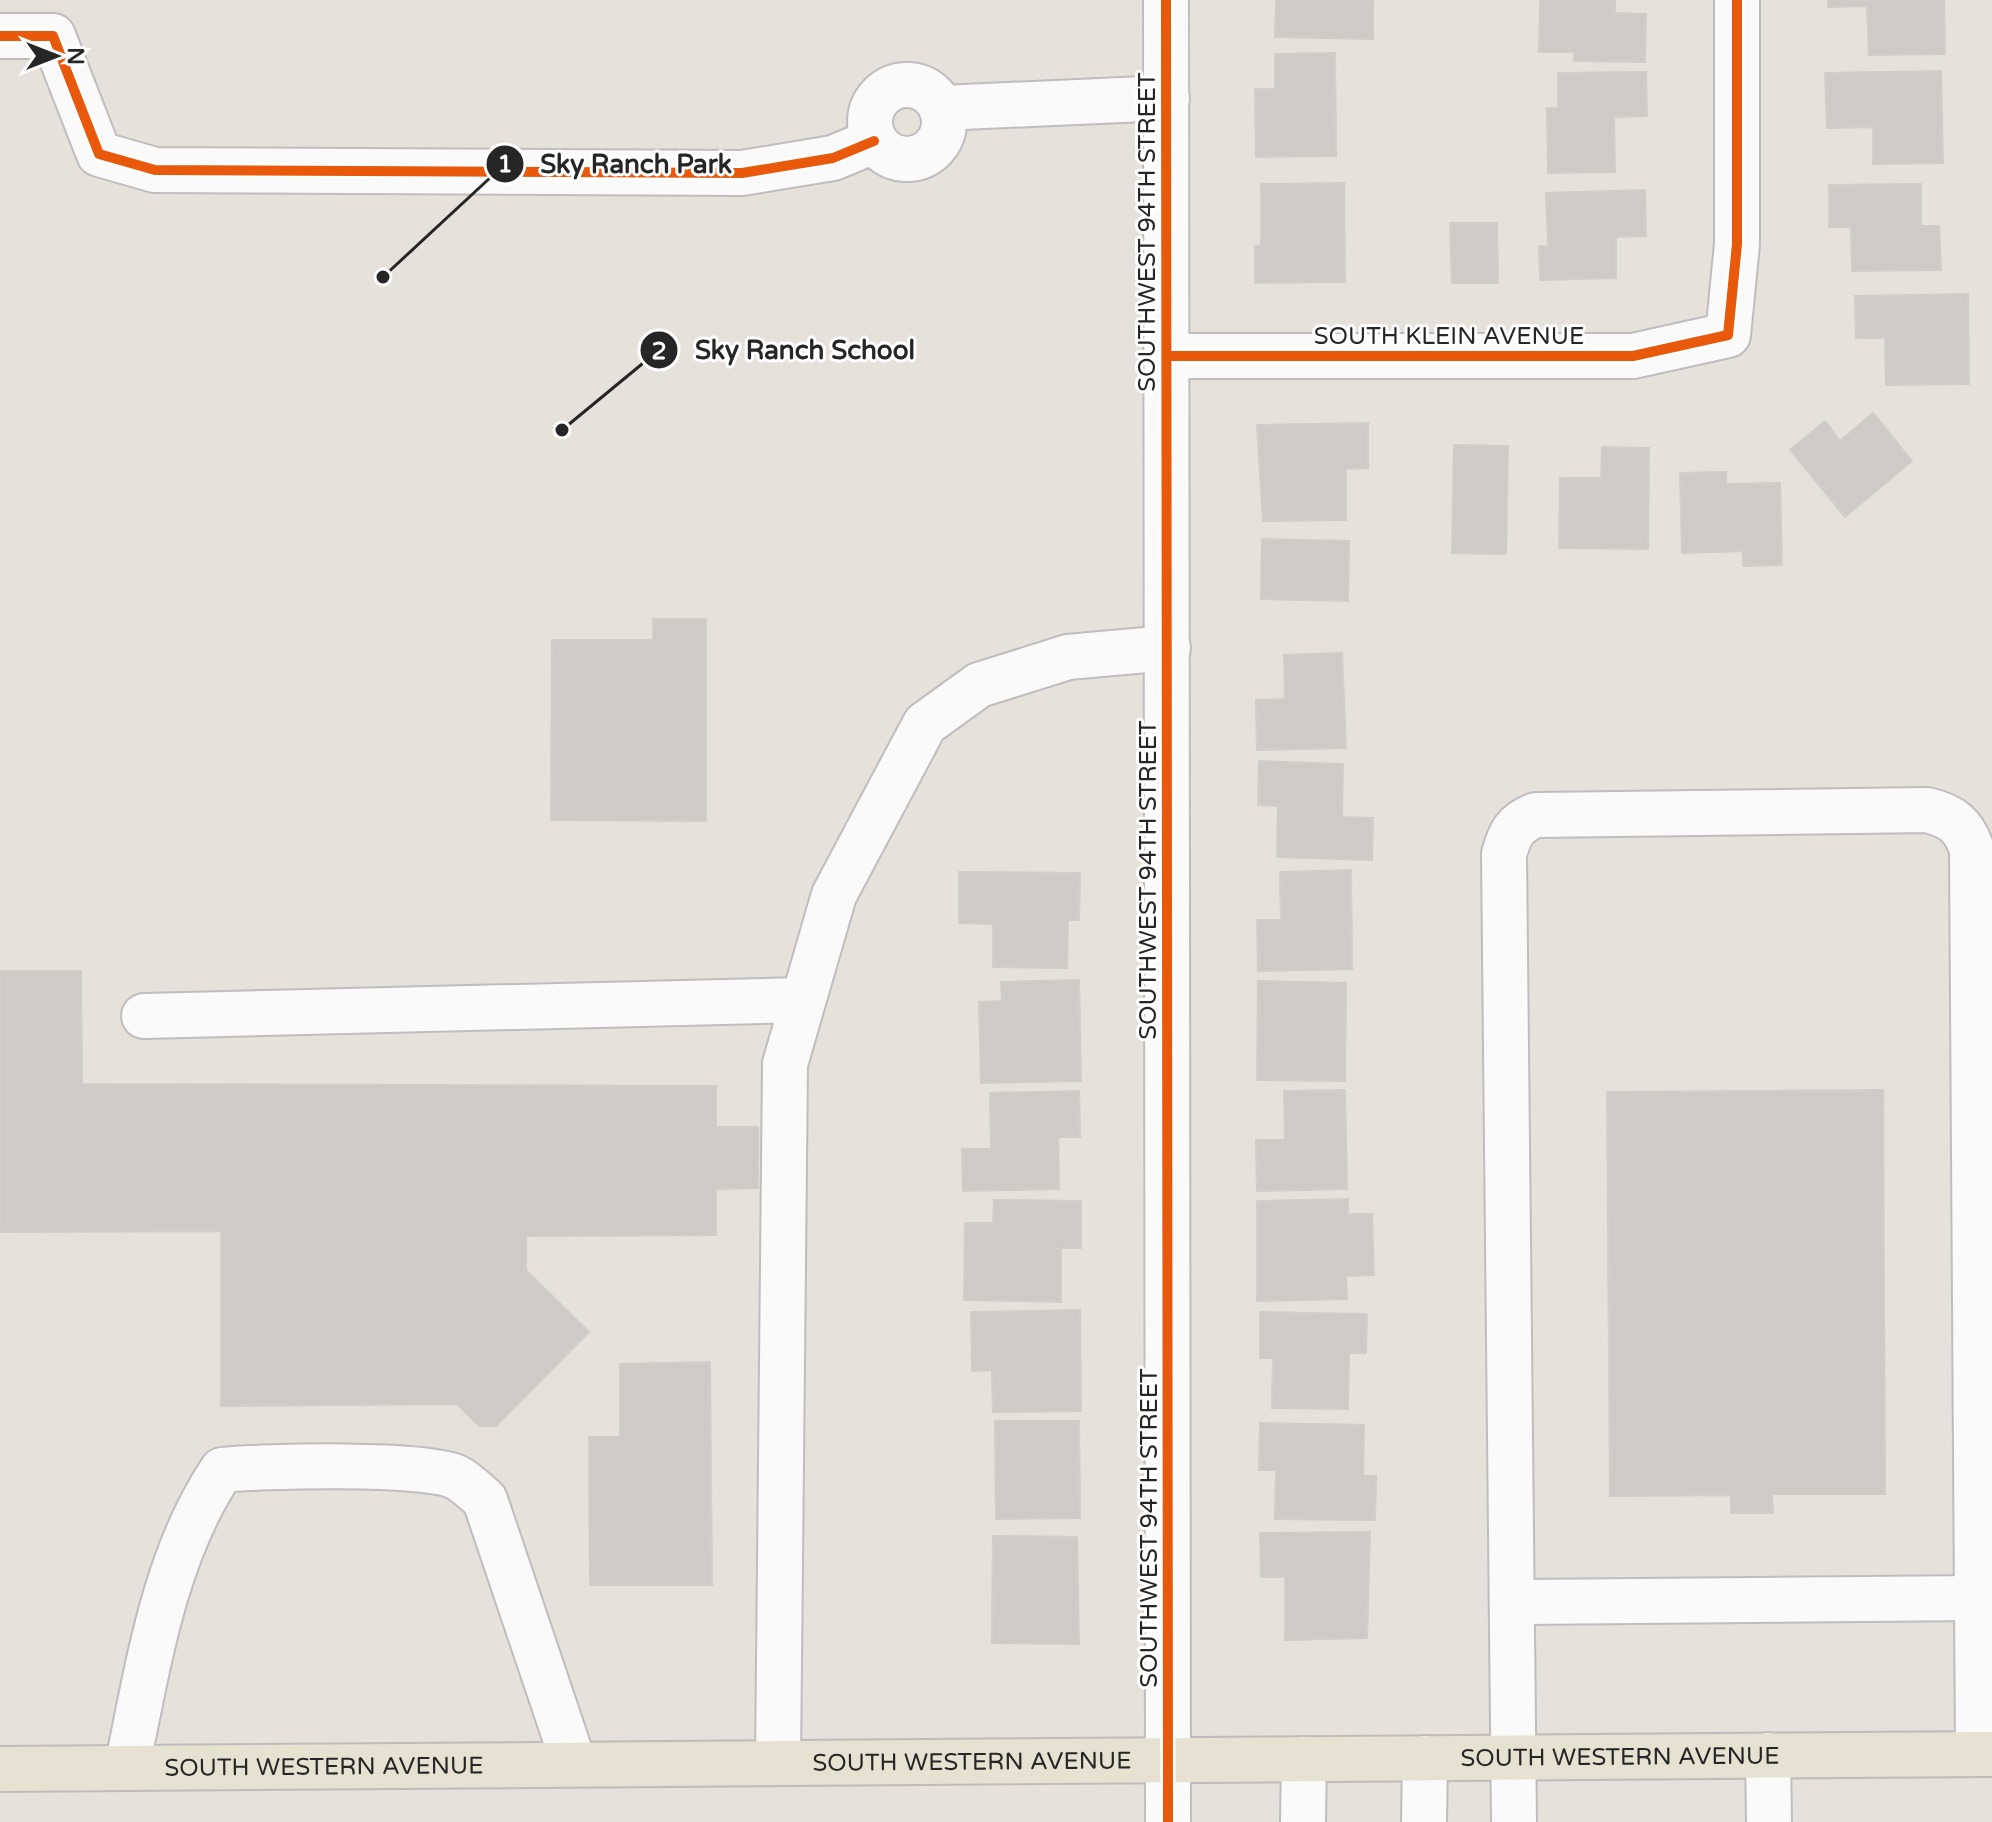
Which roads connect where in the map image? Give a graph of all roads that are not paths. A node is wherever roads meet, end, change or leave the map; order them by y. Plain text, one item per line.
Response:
1 (1166, 0) edge
2 (1737, 0) edge
3 (0, 36) edge
4 (1167, 98) junction
5 (1168, 356) junction
6 (1168, 648) junction
7 (803, 1000) junction
8 (144, 1016) dead end
9 (1977, 1598) junction
10 (1513, 1602) junction
11 (1985, 1754) edge
12 (1768, 1755) junction
13 (1515, 1757) junction
14 (1425, 1758) junction
15 (1304, 1759) junction
16 (1168, 1760) junction
17 (778, 1762) junction
18 (574, 1764) junction
19 (127, 1767) junction
20 (0, 1769) edge
21 (1168, 1822) edge
22 (1303, 1822) edge
23 (1424, 1822) edge
24 (1514, 1822) edge
25 (1769, 1822) edge

1 - 4 street, SOUTHWEST 94TH STREET
2 - 5 street, SOUTH KLEIN AVENUE
3 - 4 street
4 - 5 street, SOUTHWEST 94TH STREET
5 - 6 street, SOUTHWEST 94TH STREET
6 - 7 street
6 - 16 street, SOUTHWEST 94TH STREET
7 - 8 street
7 - 17 street
9 - 10 street
9 - 10 street
9 - 11 street
10 - 13 street
11 - 12 main road, SOUTH WESTERN AVENUE
12 - 13 main road, SOUTH WESTERN AVENUE
12 - 25 street
13 - 14 main road, SOUTH WESTERN AVENUE
13 - 24 street
14 - 15 main road, SOUTH WESTERN AVENUE
14 - 23 street
15 - 16 main road, SOUTH WESTERN AVENUE
15 - 22 street
16 - 17 main road, SOUTH WESTERN AVENUE
16 - 21 street, SOUTHWEST 94TH STREET
17 - 18 main road, SOUTH WESTERN AVENUE
18 - 19 main road, SOUTH WESTERN AVENUE
18 - 19 street
19 - 20 main road, SOUTH WESTERN AVENUE

